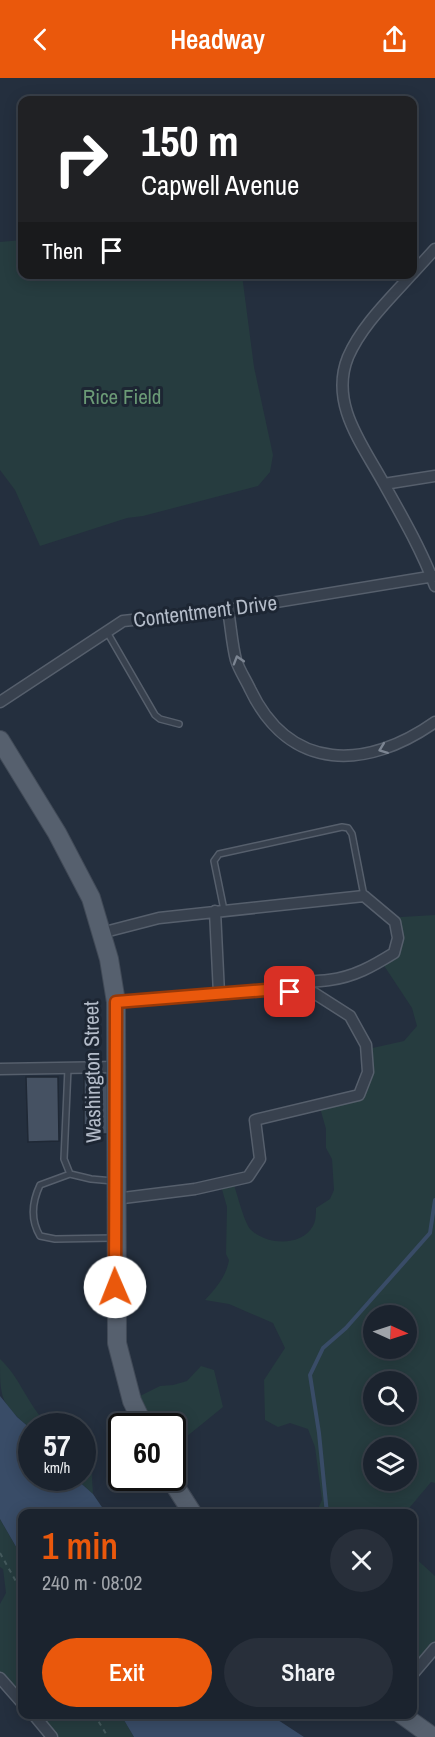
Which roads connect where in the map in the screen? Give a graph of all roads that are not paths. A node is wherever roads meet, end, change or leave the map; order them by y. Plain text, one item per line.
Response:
1 (435, 249) edge
2 (417, 269) edge
3 (407, 279) edge
4 (435, 476) edge
5 (384, 484) junction
6 (434, 580) edge
7 (228, 610) junction
8 (107, 632) junction
9 (0, 702) edge
10 (435, 722) edge
11 (179, 724) dead end
12 (0, 740) edge
13 (364, 896) junction
14 (219, 910) junction
15 (101, 933) junction
16 (266, 990) junction
17 (219, 994) junction
18 (116, 1002) junction
19 (116, 1067) junction
20 (0, 1068) edge
21 (68, 1068) junction
22 (70, 1174) junction
23 (116, 1181) junction
24 (116, 1199) junction
25 (115, 1238) junction
26 (138, 1413) edge
27 (178, 1491) edge
28 (190, 1509) edge
29 (435, 1648) edge
30 (417, 1670) edge
31 (0, 1678) edge
32 (18, 1698) edge
33 (37, 1719) edge
34 (406, 1719) edge
35 (424, 1735) edge
36 (52, 1737) edge

1 - 2 street
3 - 5 street
4 - 5 street
5 - 6 street
6 - 7 street, Contentment Drive
7 - 8 street, Contentment Drive
10 -> 7 street
8 - 9 street, Contentment Drive
8 - 11 lane
12 - 15 main road, Washington Street
13 - 14 street
13 - 14 lane
13 - 16 street
14 - 15 street
14 - 17 street
15 - 18 main road, Washington Street
16 - 17 street
16 - 24 street
17 - 18 street
18 - 19 main road, Washington Street
19 - 21 street
19 - 23 main road, Washington Street
20 - 21 street
21 - 22 lane
22 - 23 lane
22 - 25 lane
23 - 24 main road, Washington Street
24 - 25 main road, Washington Street
25 - 26 main road, Washington Street
27 - 28 main road
29 - 30 street
31 - 32 street
33 - 36 street
34 - 35 main road

